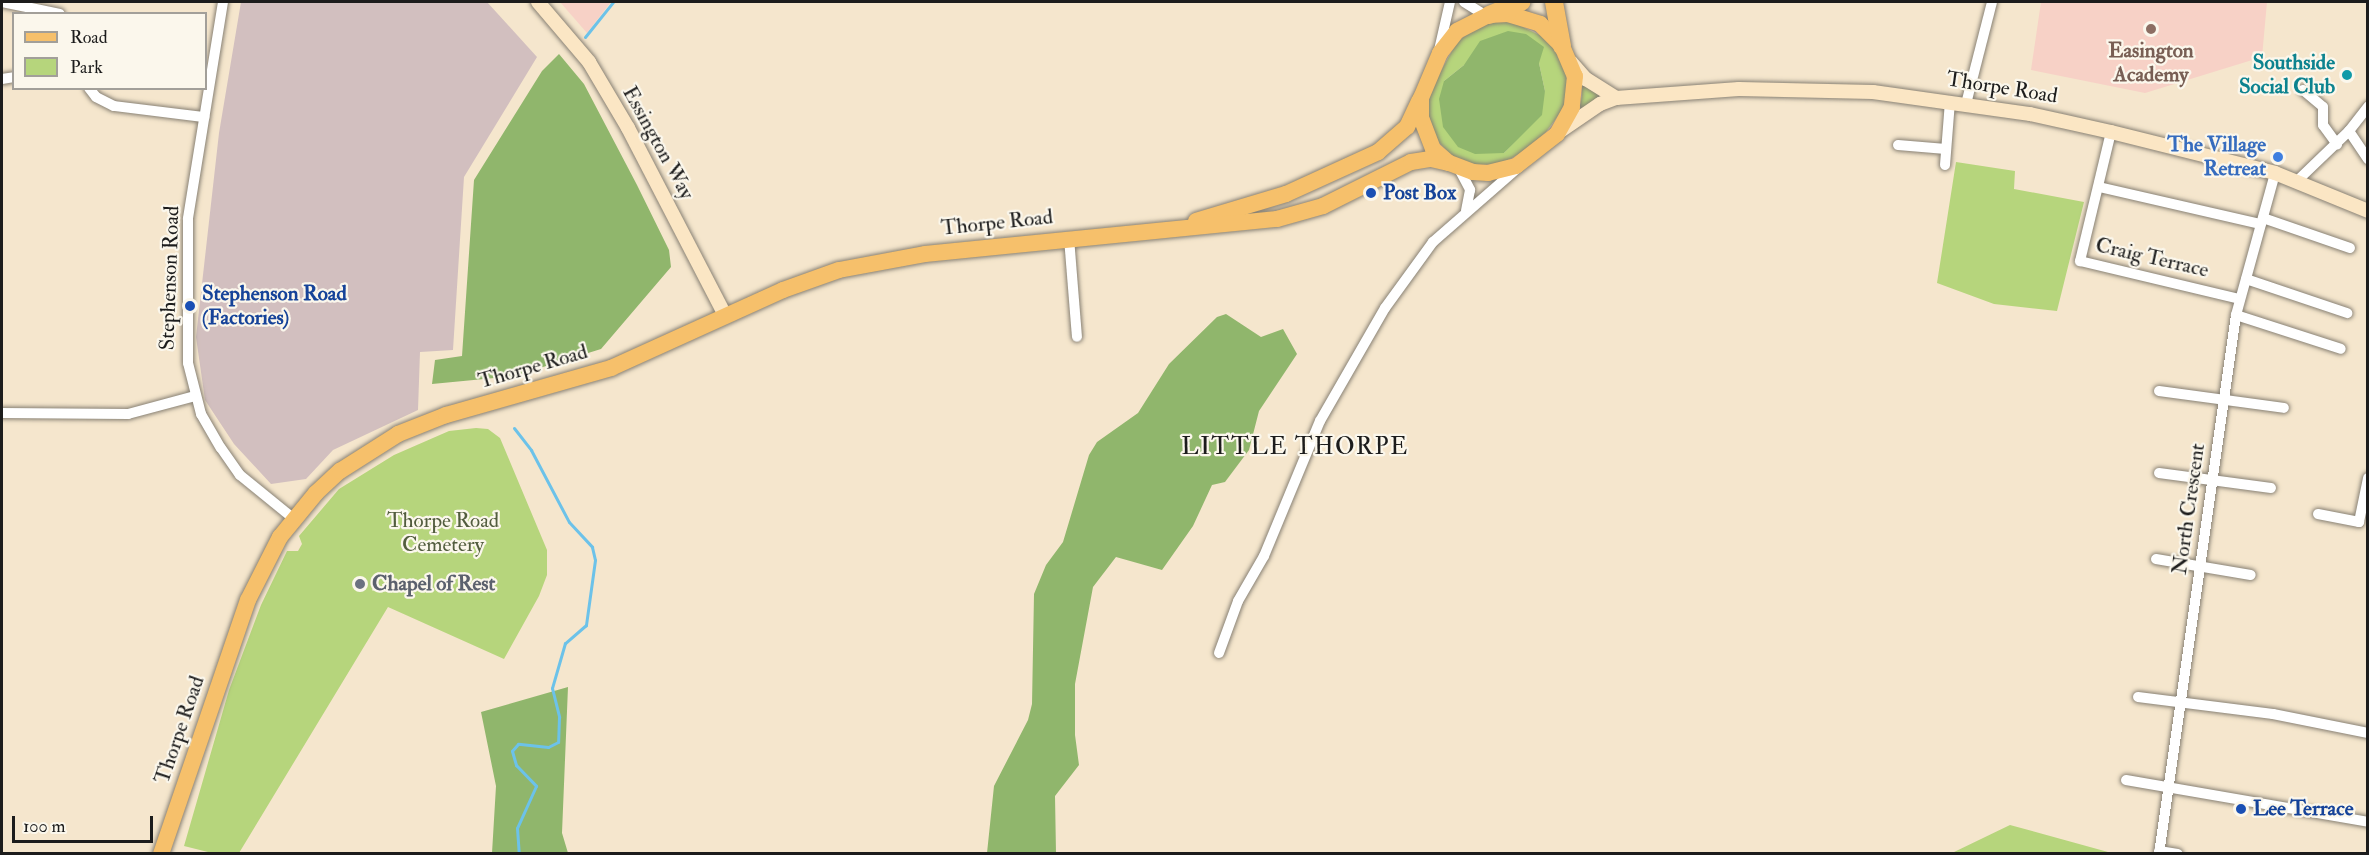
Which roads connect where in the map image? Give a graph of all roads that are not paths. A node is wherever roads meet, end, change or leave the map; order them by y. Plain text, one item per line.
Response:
1 (2, 2) edge
2 (223, 2) edge
3 (538, 2) edge
4 (1450, 2) edge
5 (1464, 2) edge
6 (1521, 2) edge
7 (1554, 2) edge
8 (1992, 2) edge
9 (50, 12) edge
10 (1487, 15) junction
11 (1562, 46) junction
12 (1437, 60) junction
13 (1571, 62) junction
14 (92, 90) edge
15 (2303, 90) dead end
16 (1421, 98) junction
17 (1616, 98) junction
18 (1950, 102) junction
19 (1966, 104) junction
20 (2367, 107) edge
21 (204, 117) junction
22 (2349, 131) junction
23 (2111, 132) junction
24 (1557, 134) junction
25 (2337, 144) junction
26 (1898, 145) dead end
27 (1946, 149) junction
28 (1527, 158) junction
29 (2367, 159) edge
30 (1454, 165) junction
31 (1945, 165) dead end
32 (2275, 173) junction
33 (2297, 181) junction
34 (2098, 187) junction
35 (1466, 211) junction
36 (2367, 211) edge
37 (2262, 221) junction
38 (1158, 231) junction
39 (1069, 238) junction
40 (2350, 248) dead end
41 (2246, 279) junction
42 (2240, 299) junction
43 (2347, 313) dead end
44 (725, 315) junction
45 (2236, 315) junction
46 (1077, 337) dead end
47 (2341, 349) dead end
48 (2159, 391) dead end
49 (195, 396) junction
50 (2224, 399) junction
51 (2284, 408) dead end
52 (2, 413) edge
53 (2159, 473) dead end
54 (2367, 478) edge
55 (2212, 481) junction
56 (2271, 488) dead end
57 (2318, 514) dead end
58 (293, 518) junction
59 (2363, 523) edge
60 (2156, 559) dead end
61 (2201, 565) junction
62 (2251, 575) dead end
63 (1220, 653) dead end
64 (2138, 697) dead end
65 (2183, 700) junction
66 (2367, 733) edge
67 (2126, 780) dead end
68 (2172, 786) junction
69 (2367, 822) edge
70 (2159, 852) edge
71 (161, 854) edge
72 (2178, 854) edge

1 - 9 street
2 - 21 street, Stephenson Road
3 - 44 main road, Essington Way
4 - 12 street
5 - 10 street
6 - 10 highway
7 - 11 highway
8 - 19 street
10 - 11 main road
10 - 12 main road
11 - 13 main road
12 - 16 main road
13 - 17 main road
13 - 24 main road
14 - 21 street
15 - 25 street
16 - 30 main road
16 - 38 main road, Thorpe Road
17 - 18 main road, Thorpe Road
17 - 24 main road, Thorpe Road
18 - 19 main road, Thorpe Road
18 - 27 street
19 - 23 main road, Thorpe Road
20 - 22 street
21 - 49 street, Stephenson Road
22 - 25 street
22 - 29 street
23 - 32 main road, Thorpe Road
23 - 34 street, Craig Terrace
24 - 28 main road
25 - 33 street
26 - 27 street
27 - 31 street
28 - 30 main road
28 - 35 street
30 - 35 street
30 - 38 main road, Thorpe Road
32 - 33 main road, Thorpe Road
32 - 37 street, North Crescent
33 - 36 main road, Thorpe Road
34 - 37 street
34 - 42 street, Craig Terrace
35 - 63 street
37 - 40 street
37 - 41 street, North Crescent
38 - 39 main road, Thorpe Road
39 - 44 main road, Thorpe Road
39 - 46 street
41 - 42 street, North Crescent
41 - 43 street
42 - 45 street, North Crescent
44 - 58 main road, Thorpe Road
45 - 47 street
45 - 50 street, North Crescent
48 - 50 street
49 - 52 street
49 - 58 street, Stephenson Road
50 - 51 street
50 - 55 street, North Crescent
53 - 55 street
54 - 59 street
55 - 56 street
55 - 61 street, North Crescent
57 - 59 street
58 - 71 main road, Thorpe Road
60 - 61 street
61 - 62 street
61 - 65 street, North Crescent
64 - 65 street
65 - 66 street
65 - 68 street, North Crescent
67 - 68 street
68 - 69 street
68 - 70 street, North Crescent
70 - 72 street

